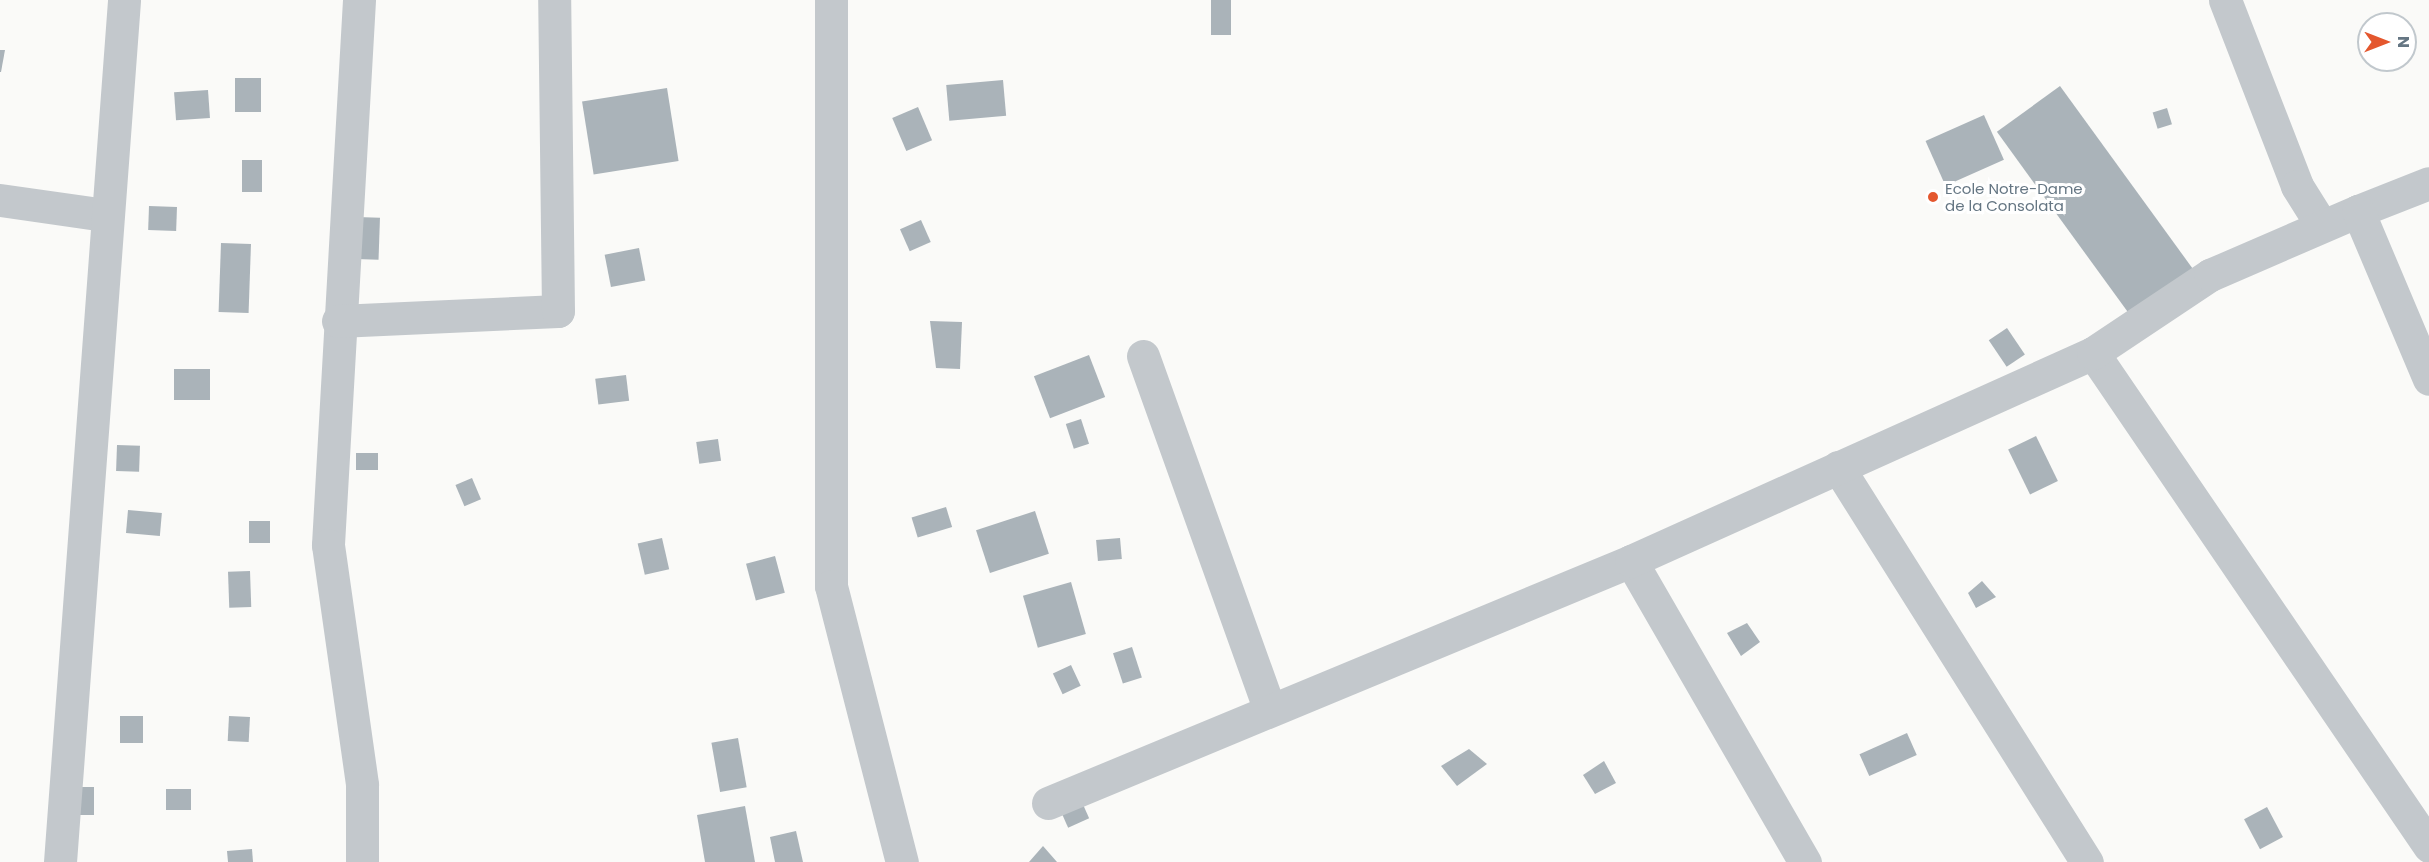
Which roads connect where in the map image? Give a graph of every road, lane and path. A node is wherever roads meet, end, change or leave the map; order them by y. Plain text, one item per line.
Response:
1 (124, 0) edge
2 (359, 0) edge
3 (554, 0) edge
4 (831, 0) edge
5 (2225, 0) edge
6 (2429, 183) edge
7 (0, 200) edge
8 (2358, 211) junction
9 (106, 215) junction
10 (2322, 226) junction
11 (338, 321) junction
12 (2093, 352) junction
13 (1143, 356) dead end
14 (2429, 379) edge
15 (1838, 467) junction
16 (1631, 561) junction
17 (1269, 707) junction
18 (1048, 803) dead end
19 (2429, 846) edge
20 (60, 862) edge
21 (362, 862) edge
22 (902, 862) edge
23 (1805, 862) edge
24 (2086, 862) edge

1 - 9 street
2 - 11 street
3 - 11 street
4 - 22 street
5 - 10 street
6 - 8 street
7 - 9 street
8 - 10 street
8 - 14 street
9 - 20 street
10 - 12 street
11 - 21 street
12 - 15 street
12 - 19 street
13 - 17 street
15 - 16 street
15 - 24 street
16 - 17 street
16 - 23 street
17 - 18 street

